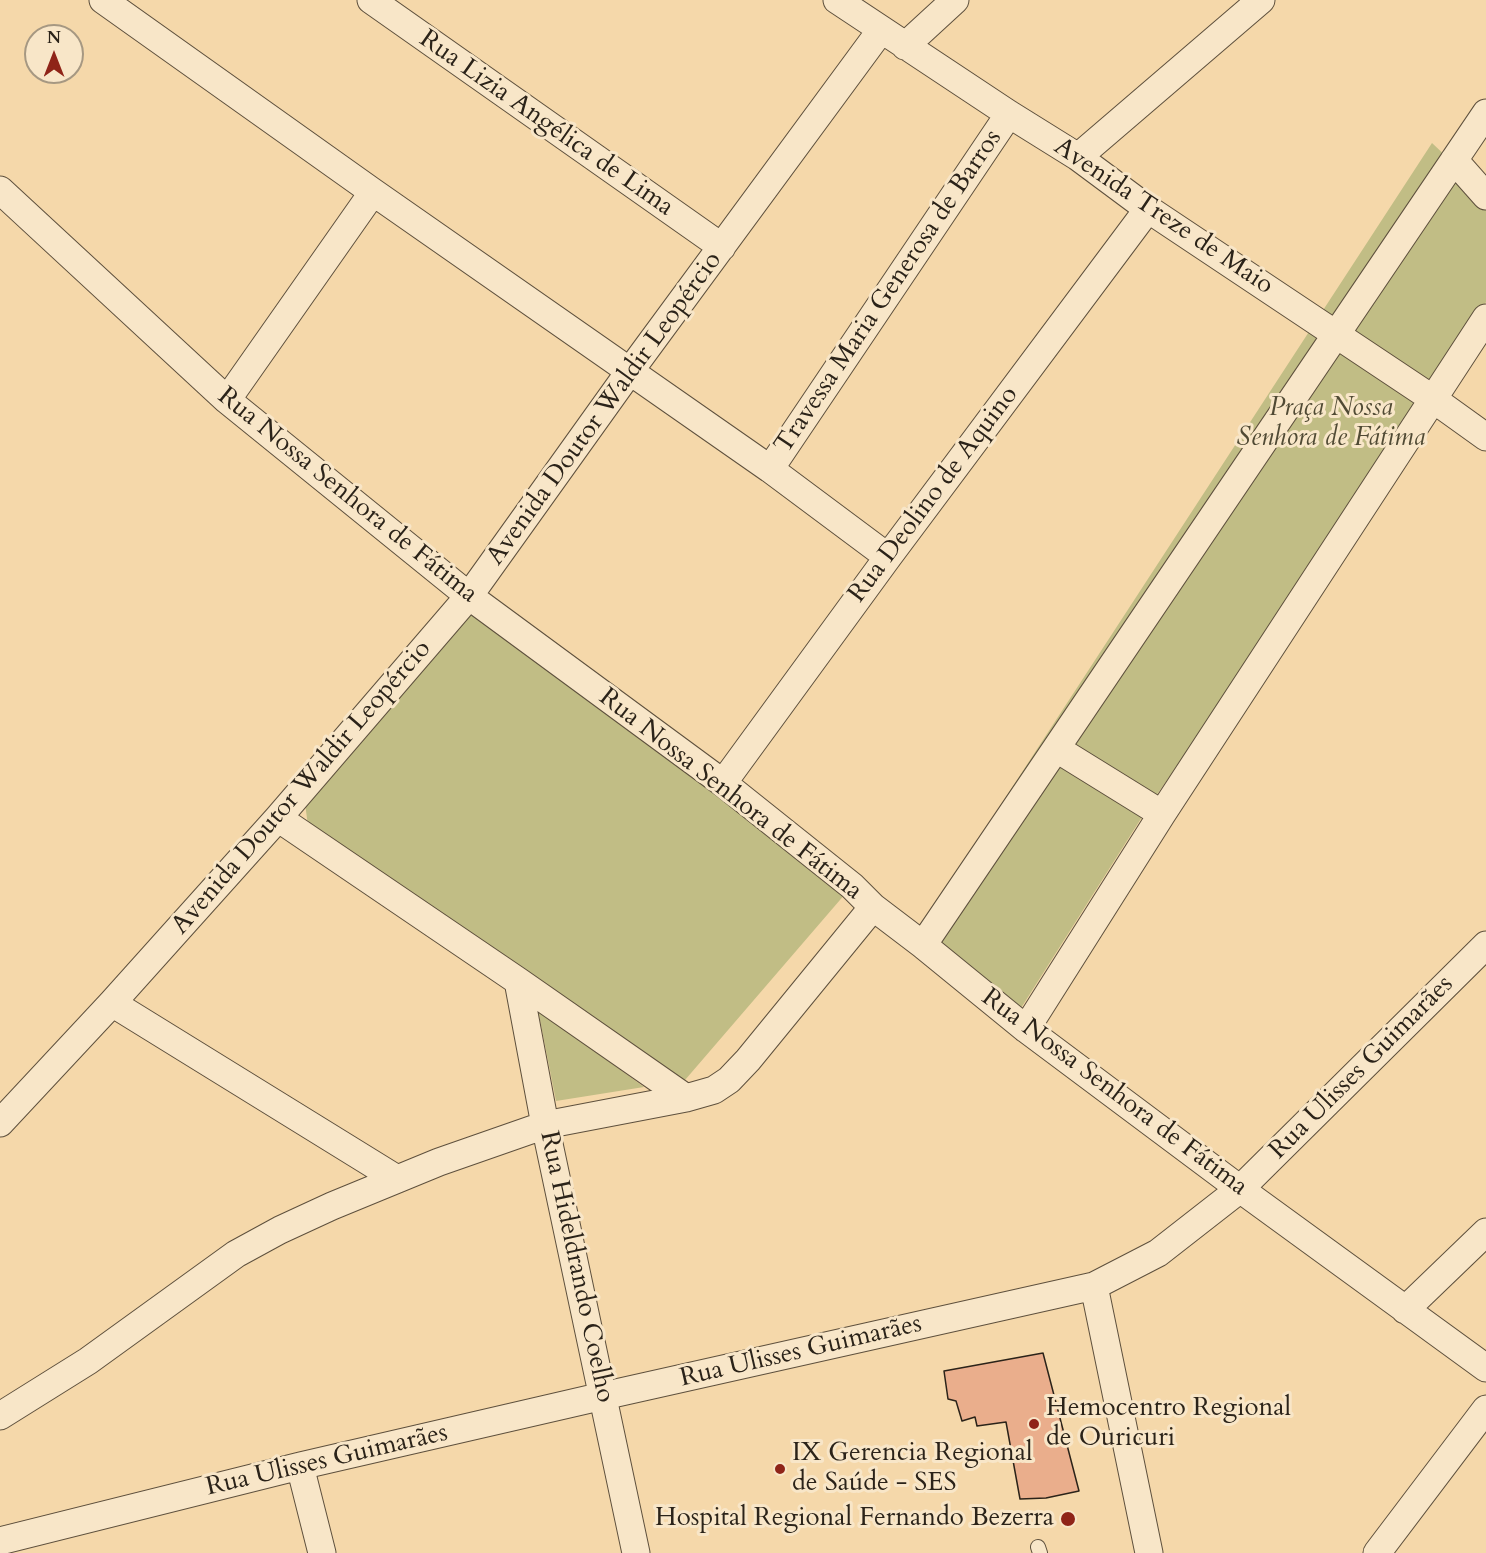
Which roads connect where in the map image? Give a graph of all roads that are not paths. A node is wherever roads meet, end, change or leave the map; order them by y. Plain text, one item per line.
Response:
1 (103, 0) edge
2 (371, 0) edge
3 (837, 0) edge
4 (955, 0) edge
5 (1261, 0) edge
6 (881, 30) junction
7 (905, 45) junction
8 (1486, 113) edge
9 (1009, 114) junction
10 (1078, 157) junction
11 (1454, 160) junction
12 (0, 190) edge
13 (373, 192) junction
14 (1486, 196) edge
15 (1148, 208) junction
16 (722, 247) junction
17 (1486, 318) edge
18 (1336, 334) junction
19 (630, 371) junction
20 (1433, 399) junction
21 (227, 400) junction
22 (1486, 438) edge
23 (770, 469) junction
24 (888, 557) junction
25 (469, 596) junction
26 (1057, 749) junction
27 (723, 783) junction
28 (1162, 814) junction
29 (278, 818) junction
30 (873, 907) junction
31 (922, 945) junction
32 (1486, 945) edge
33 (518, 981) junction
34 (112, 1003) junction
35 (1026, 1029) junction
36 (687, 1098) junction
37 (0, 1123) edge
38 (545, 1125) junction
39 (397, 1179) junction
40 (1240, 1189) junction
41 (1486, 1232) edge
42 (1094, 1287) junction
43 (1405, 1310) junction
44 (1484, 1365) edge
45 (603, 1396) junction
46 (1486, 1408) edge
47 (0, 1416) edge
48 (300, 1466) junction
49 (0, 1541) edge
50 (322, 1553) edge
51 (636, 1553) edge
52 (1149, 1553) edge
53 (1377, 1553) edge

1 - 13 street
2 - 16 street, Rua Lizia Angélica de Lima
3 - 6 street, Avenida Treze de Maio
4 - 7 street
5 - 10 street
6 - 7 street, Avenida Treze de Maio
6 - 16 street, Avenida Doutor Waldir Leopércio
7 - 9 street, Avenida Treze de Maio
8 - 11 street
9 - 10 street, Avenida Treze de Maio
9 - 23 street, Travessa Maria Generosa de Barros
10 - 15 street, Avenida Treze de Maio
11 - 14 street
11 - 18 street
12 - 21 street, Rua Nossa Senhora de Fátima
13 - 19 street
13 - 21 street
15 - 18 street, Avenida Treze de Maio
15 - 24 street, Rua Deolino de Aquino
16 - 19 street, Avenida Doutor Waldir Leopércio
17 - 20 street
18 - 20 street, Avenida Treze de Maio
18 - 26 street
19 - 23 street
19 - 25 street, Avenida Doutor Waldir Leopércio
20 - 22 street, Avenida Treze de Maio
20 - 28 street
21 - 25 street, Rua Nossa Senhora de Fátima
23 - 24 street
24 - 27 street, Rua Deolino de Aquino
25 - 27 street, Rua Nossa Senhora de Fátima
25 - 29 street, Avenida Doutor Waldir Leopércio
26 - 28 street
26 - 31 street
27 - 30 street, Rua Nossa Senhora de Fátima
28 - 35 street
29 - 33 street
29 - 34 street, Avenida Doutor Waldir Leopércio
30 - 31 street, Rua Nossa Senhora de Fátima
30 - 36 street
31 - 35 street, Rua Nossa Senhora de Fátima
32 - 40 street, Rua Ulisses Guimarães
33 - 36 street
33 - 38 street, Rua Hideldrando Coelho
34 - 37 street, Avenida Doutor Waldir Leopércio
34 - 39 street
35 - 40 street, Rua Nossa Senhora de Fátima
36 - 38 street
38 - 39 street
38 - 45 street, Rua Hideldrando Coelho
39 - 47 street
40 - 42 street, Rua Ulisses Guimarães
40 - 43 street, Rua Nossa Senhora de Fátima
41 - 43 street
42 - 45 street, Rua Ulisses Guimarães
42 - 52 street
43 - 44 street, Rua Nossa Senhora de Fátima
45 - 48 street, Rua Ulisses Guimarães
45 - 51 street, Rua Hideldrando Coelho
46 - 53 street
48 - 49 street, Rua Ulisses Guimarães
48 - 50 street

